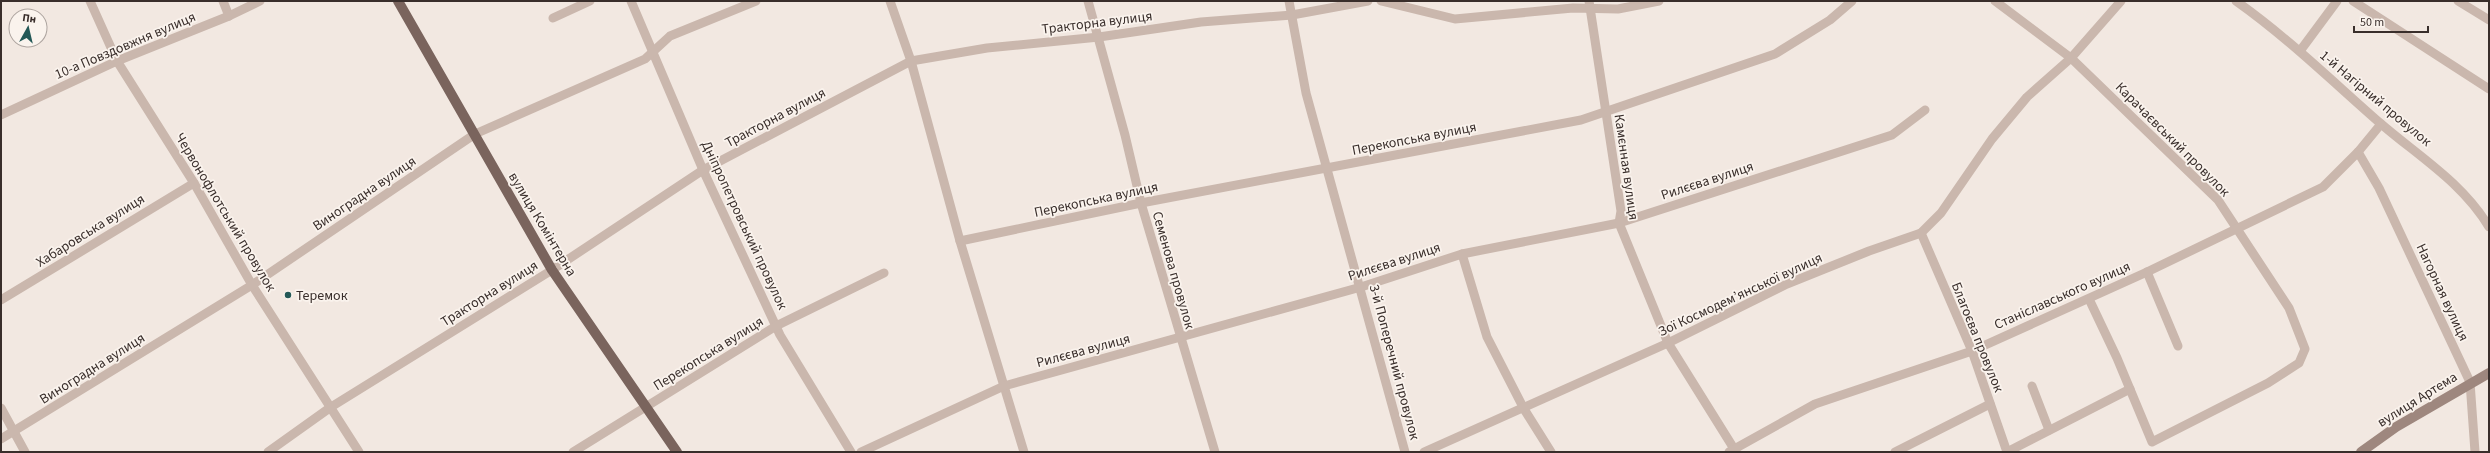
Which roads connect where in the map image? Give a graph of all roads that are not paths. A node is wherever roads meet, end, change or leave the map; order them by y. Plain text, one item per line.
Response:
1 (90, 1) edge
2 (223, 1) edge
3 (260, 1) edge
4 (398, 1) edge
5 (590, 1) edge
6 (631, 1) edge
7 (756, 1) edge
8 (890, 1) edge
9 (1088, 1) edge
10 (1289, 1) edge
11 (1368, 1) edge
12 (1381, 1) edge
13 (1659, 1) edge
14 (1852, 1) edge
15 (1995, 1) edge
16 (2121, 1) edge
17 (2236, 1) edge
18 (2337, 1) edge
19 (2352, 1) edge
20 (2458, 1) edge
21 (1590, 4) edge
22 (1292, 15) junction
23 (229, 16) junction
24 (553, 18) dead end
25 (2489, 20) edge
26 (1099, 38) junction
27 (2300, 51) junction
28 (651, 52) junction
29 (2071, 58) junction
30 (116, 61) junction
31 (911, 61) junction
32 (2489, 89) edge
33 (1925, 110) dead end
34 (1606, 112) junction
35 (1, 115) edge
36 (2381, 124) junction
37 (475, 134) junction
38 (2358, 152) junction
39 (1327, 169) junction
40 (703, 170) junction
41 (194, 182) junction
42 (1141, 203) junction
43 (1619, 223) junction
44 (2489, 226) edge
45 (2238, 228) junction
46 (1921, 233) junction
47 (960, 241) junction
48 (1462, 254) junction
49 (552, 270) junction
50 (2147, 272) junction
51 (884, 273) dead end
52 (252, 285) junction
53 (1361, 287) junction
54 (2089, 299) junction
55 (1, 300) edge
56 (776, 326) junction
57 (1179, 338) junction
58 (1668, 343) junction
59 (2178, 346) dead end
60 (1972, 352) junction
61 (2489, 373) edge
62 (2470, 382) junction
63 (1004, 386) junction
64 (2032, 386) dead end
65 (2130, 390) junction
66 (1990, 404) junction
67 (331, 407) junction
68 (648, 407) junction
69 (1, 408) edge
70 (1524, 409) junction
71 (2049, 430) junction
72 (13, 432) junction
73 (1, 439) edge
74 (1733, 451) edge
75 (25, 452) edge
76 (268, 452) edge
77 (359, 452) edge
78 (573, 452) edge
79 (677, 452) edge
80 (851, 452) edge
81 (861, 452) edge
82 (1024, 452) edge
83 (1215, 452) edge
84 (1405, 452) edge
85 (1424, 452) edge
86 (1551, 452) edge
87 (1895, 452) edge
88 (2007, 452) edge
89 (2362, 452) edge
90 (2475, 452) edge

1 - 30 street, Червонофлотський провулок
2 - 23 street
3 - 23 street, 10-а Повздовжня вулиця
4 - 37 main road, вулиця Комінтерна
5 - 24 street
6 - 28 street, Дніпропетровський провулок
7 - 28 street, Виноградна вулиця
8 - 31 street
9 - 26 street, Семенова провулок
10 - 22 street, 3-й Поперечний провулок
11 - 22 street, Тракторна вулиця
12 - 21 street
13 - 21 street
14 - 34 street, Перекопська вулиця
15 - 29 street, Карачаєвський провулок
16 - 29 street, Зої Космодем’янської вулиця
17 - 27 street, 1-й Нагірний провулок
18 - 27 street
19 - 32 street
20 - 25 street
21 - 34 street, Камєнная вулиця
22 - 26 street, Тракторна вулиця
22 - 39 street, 3-й Поперечний провулок
23 - 30 street, 10-а Повздовжня вулиця
26 - 31 street, Тракторна вулиця
26 - 42 street, Семенова провулок
27 - 36 street, 1-й Нагірний провулок
28 - 37 street, Виноградна вулиця
28 - 40 street, Дніпропетровський провулок
29 - 45 street, Карачаєвський провулок
29 - 46 street, Зої Космодем’янської вулиця
30 - 35 street, 10-а Повздовжня вулиця
30 - 41 street, Червонофлотський провулок
31 - 40 street, Тракторна вулиця
31 - 47 street
33 - 43 street, Рилєєва вулиця
34 - 39 street, Перекопська вулиця
34 - 43 street, Камєнная вулиця
36 - 38 street, Станіславського вулиця
36 - 44 street, 1-й Нагірний провулок
37 - 49 main road, вулиця Комінтерна
37 - 52 street, Виноградна вулиця
38 - 45 street, Станіславського вулиця
38 - 62 street, Нагорная вулиця
39 - 42 street, Перекопська вулиця
39 - 53 street, 3-й Поперечний провулок
40 - 49 street, Тракторна вулиця
40 - 56 street, Дніпропетровський провулок
41 - 52 street, Червонофлотський провулок
41 - 55 street, Хабаровська вулиця
42 - 47 street, Перекопська вулиця
42 - 57 street, Семенова провулок
43 - 48 street, Рилєєва вулиця
43 - 58 street, Камєнная вулиця
45 - 50 street, Станіславського вулиця
45 - 65 street, Карачаєвський провулок
46 - 58 street, Зої Космодем’янської вулиця
46 - 60 street, Благоєва провулок
47 - 63 street
48 - 53 street, Рилєєва вулиця
48 - 70 street
49 - 67 street, Тракторна вулиця
49 - 68 main road, вулиця Комінтерна
50 - 54 street, Станіславського вулиця
50 - 59 street
51 - 56 street, Перекопська вулиця
52 - 67 street, Червонофлотський провулок
52 - 72 street, Виноградна вулиця
53 - 57 street, Рилєєва вулиця
53 - 84 street, 3-й Поперечний провулок
54 - 60 street, Станіславського вулиця
54 - 65 street
56 - 68 street, Перекопська вулиця
56 - 80 street, Дніпропетровський провулок
57 - 63 street, Рилєєва вулиця
57 - 83 street, Семенова провулок
58 - 70 street, Зої Космодем’янської вулиця
58 - 74 street, Камєнная вулиця
60 - 66 street, Благоєва провулок
60 - 74 street, Станіславського вулиця
61 - 62 street, вулиця Артема
62 - 89 street, вулиця Артема
62 - 90 street, Нагорная вулиця
63 - 81 street, Рилєєва вулиця
63 - 82 street
64 - 71 street
65 - 71 street
66 - 87 street
66 - 88 street, Благоєва провулок
67 - 76 street, Тракторна вулиця
67 - 77 street, Червонофлотський провулок
68 - 78 street, Перекопська вулиця
68 - 79 main road, вулиця Комінтерна
69 - 72 street
70 - 85 street, Зої Космодем’янської вулиця
70 - 86 street
71 - 88 street
72 - 73 street, Виноградна вулиця
72 - 75 street

